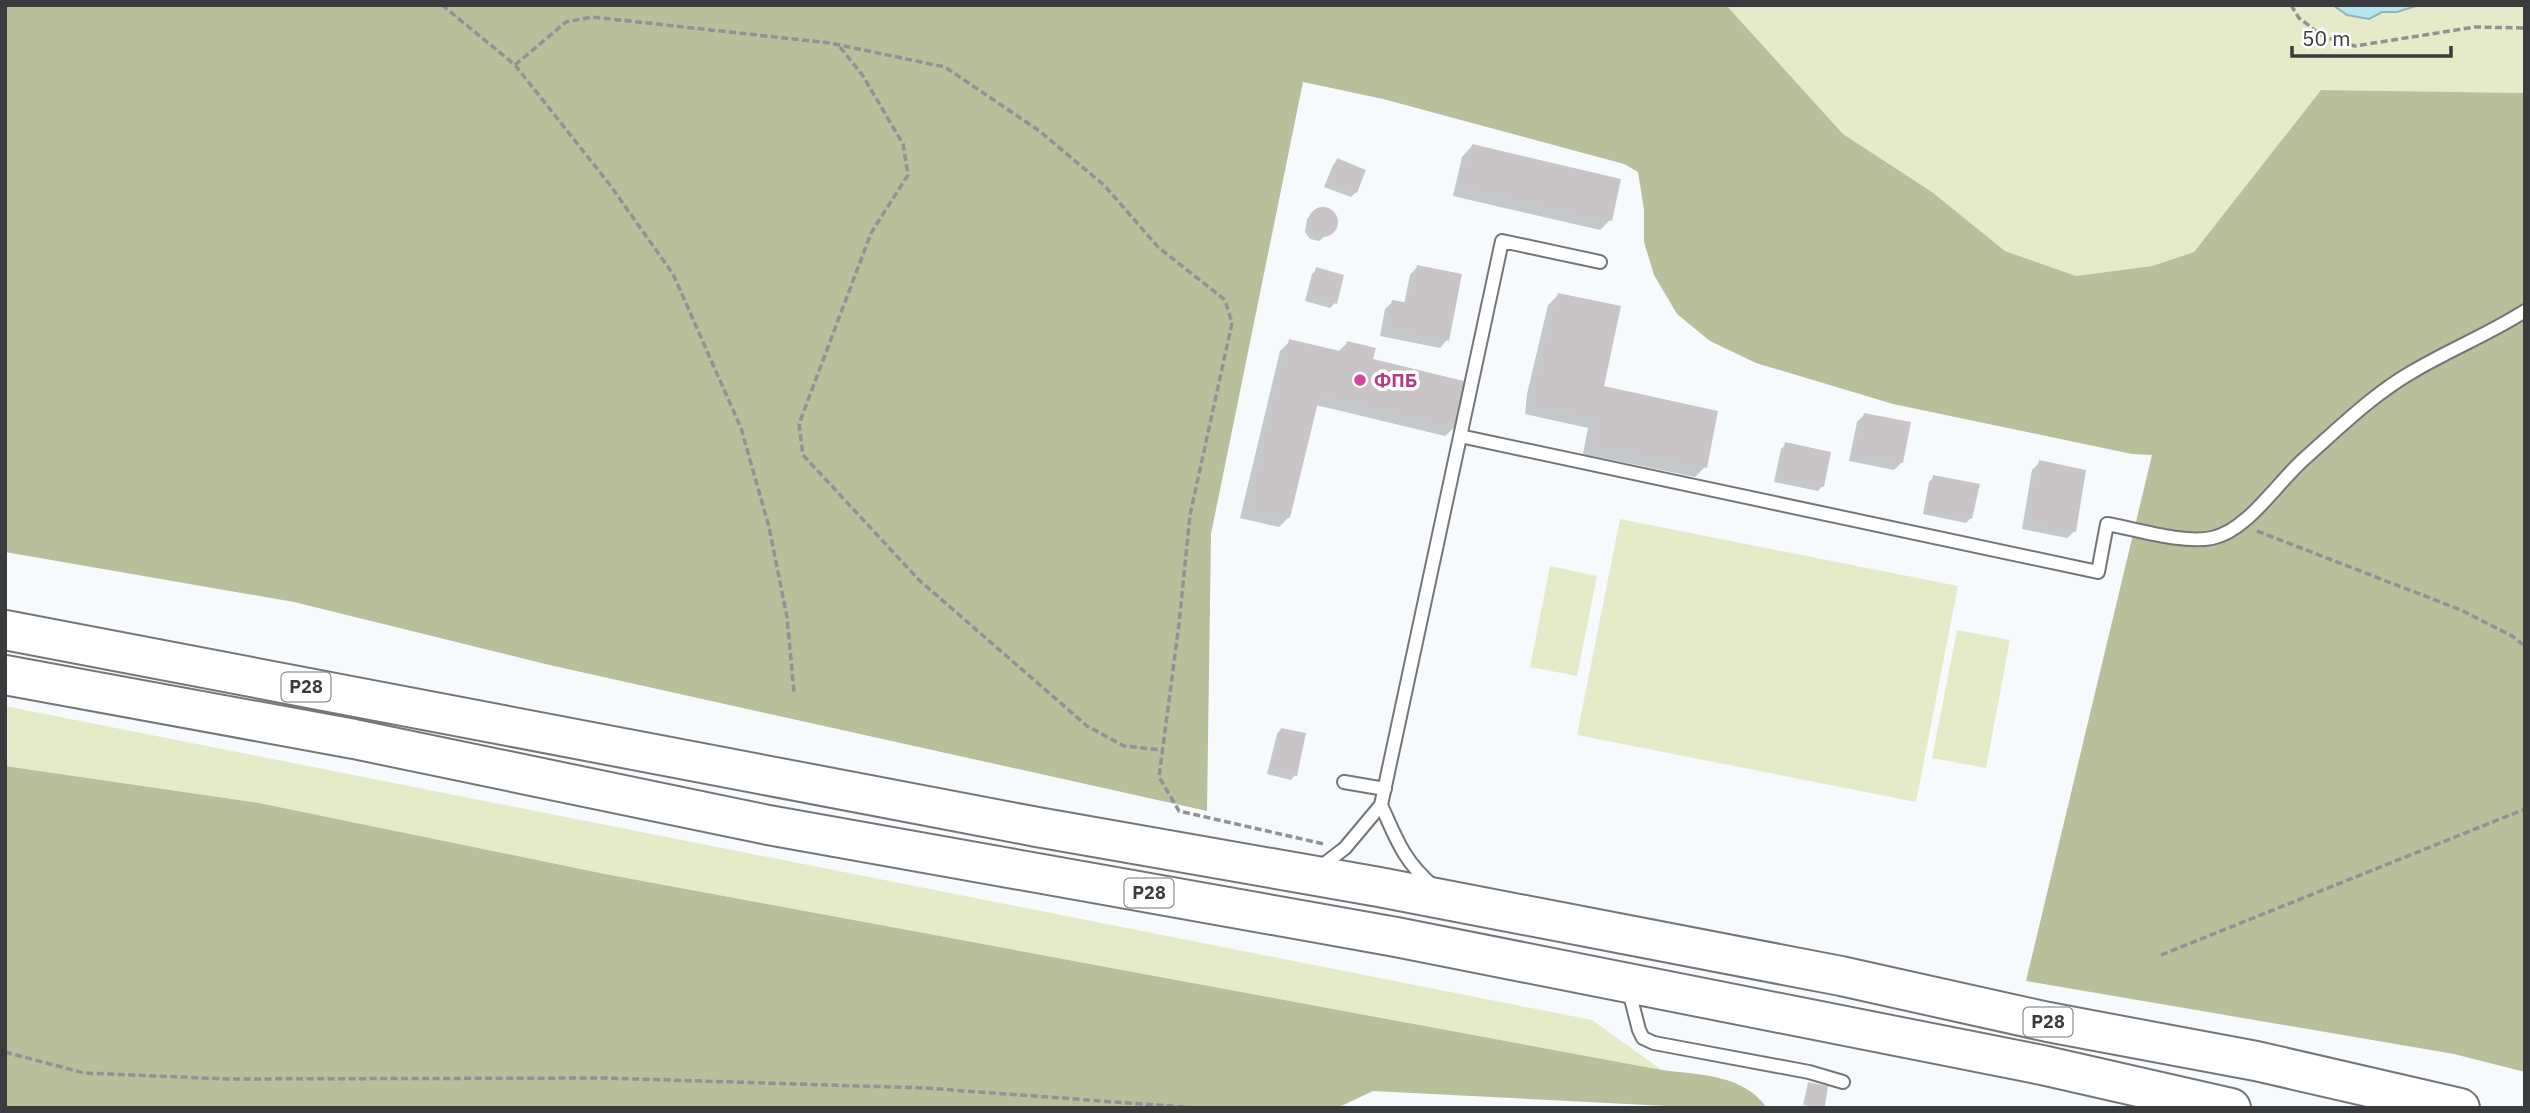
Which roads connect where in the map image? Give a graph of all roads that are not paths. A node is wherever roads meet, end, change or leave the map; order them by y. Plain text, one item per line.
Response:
1 (1600, 262) dead end
2 (2525, 311) edge
3 (1460, 436) junction
4 (5, 630) edge
5 (5, 675) edge
6 (1344, 782) dead end
7 (1385, 789) junction
8 (1381, 805) junction
9 (1308, 876) junction
10 (1450, 901) junction
11 (1627, 983) junction
12 (1843, 1082) dead end
13 (2231, 1108) edge
14 (2460, 1108) edge

1 - 3 lane
2 - 3 lane
3 - 7 lane
4 - 9 highway, Р28
5 - 11 highway, Р28
6 - 7 lane
7 - 8 lane
8 - 9 lane
8 - 10 lane
9 - 10 highway, Р28
10 - 14 highway, Р28
11 - 12 lane
11 - 13 highway, Р28

